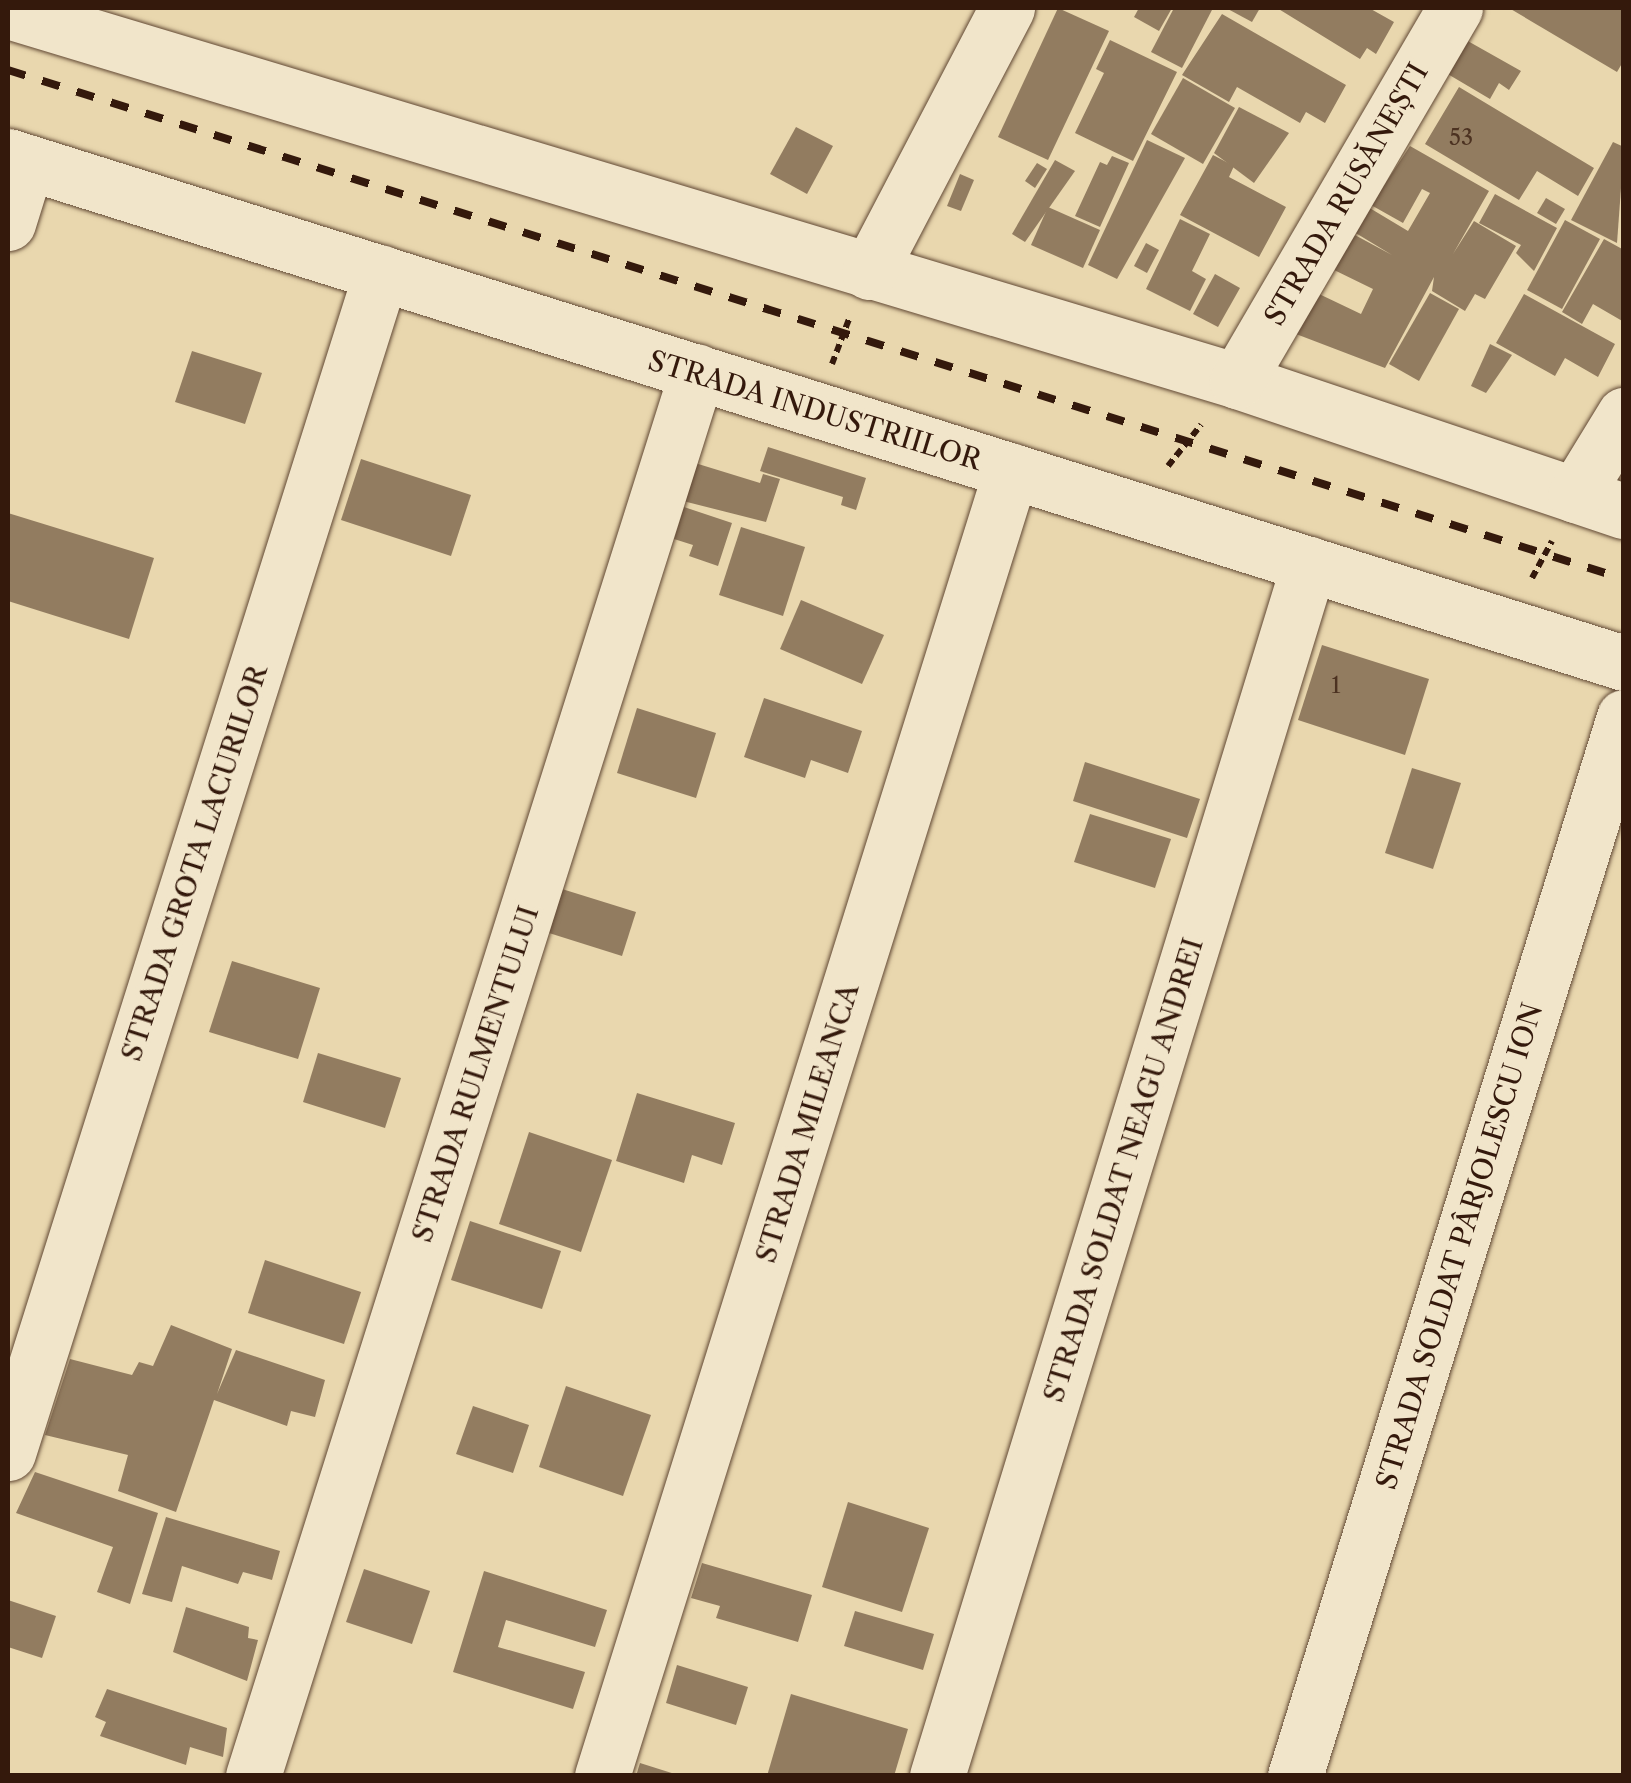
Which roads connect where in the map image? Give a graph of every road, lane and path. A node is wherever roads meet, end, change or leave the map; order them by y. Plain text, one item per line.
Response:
1 (1007, 8) edge
2 (1455, 8) edge
3 (8, 12) edge
4 (18, 159) edge
5 (8, 223) edge
6 (869, 272) junction
7 (381, 273) junction
8 (697, 372) junction
9 (1237, 382) junction
10 (816, 410) junction
11 (1624, 416) edge
12 (1011, 471) junction
13 (1599, 503) edge
14 (1133, 509) junction
15 (1309, 564) junction
16 (1508, 626) junction
17 (1624, 662) edge
18 (1624, 717) edge
19 (8, 1453) edge
20 (252, 1776) edge
21 (602, 1776) edge
22 (937, 1776) edge
23 (1295, 1776) edge

1 - 6 street
2 - 9 street, STRADA RUSĂNEȘTI
3 - 6 street
4 - 5 street
4 - 7 street, STRADA INDUSTRIILOR
6 - 9 street
6 - 10 path
7 - 8 street, STRADA INDUSTRIILOR
7 - 19 street, STRADA GROTA LACURILOR
8 - 10 street, STRADA INDUSTRIILOR
8 - 20 street, STRADA RULMENTULUI
9 - 13 street
9 - 14 path
10 - 12 street, STRADA INDUSTRIILOR
11 - 13 street
12 - 14 street, STRADA INDUSTRIILOR
12 - 21 street, STRADA MILEANCA
13 - 16 path
14 - 15 street, STRADA INDUSTRIILOR
15 - 16 street, STRADA INDUSTRIILOR
15 - 22 street, STRADA SOLDAT NEAGU ANDREI
16 - 17 street, STRADA INDUSTRIILOR
18 - 23 street, STRADA SOLDAT PÂRJOLESCU ION

